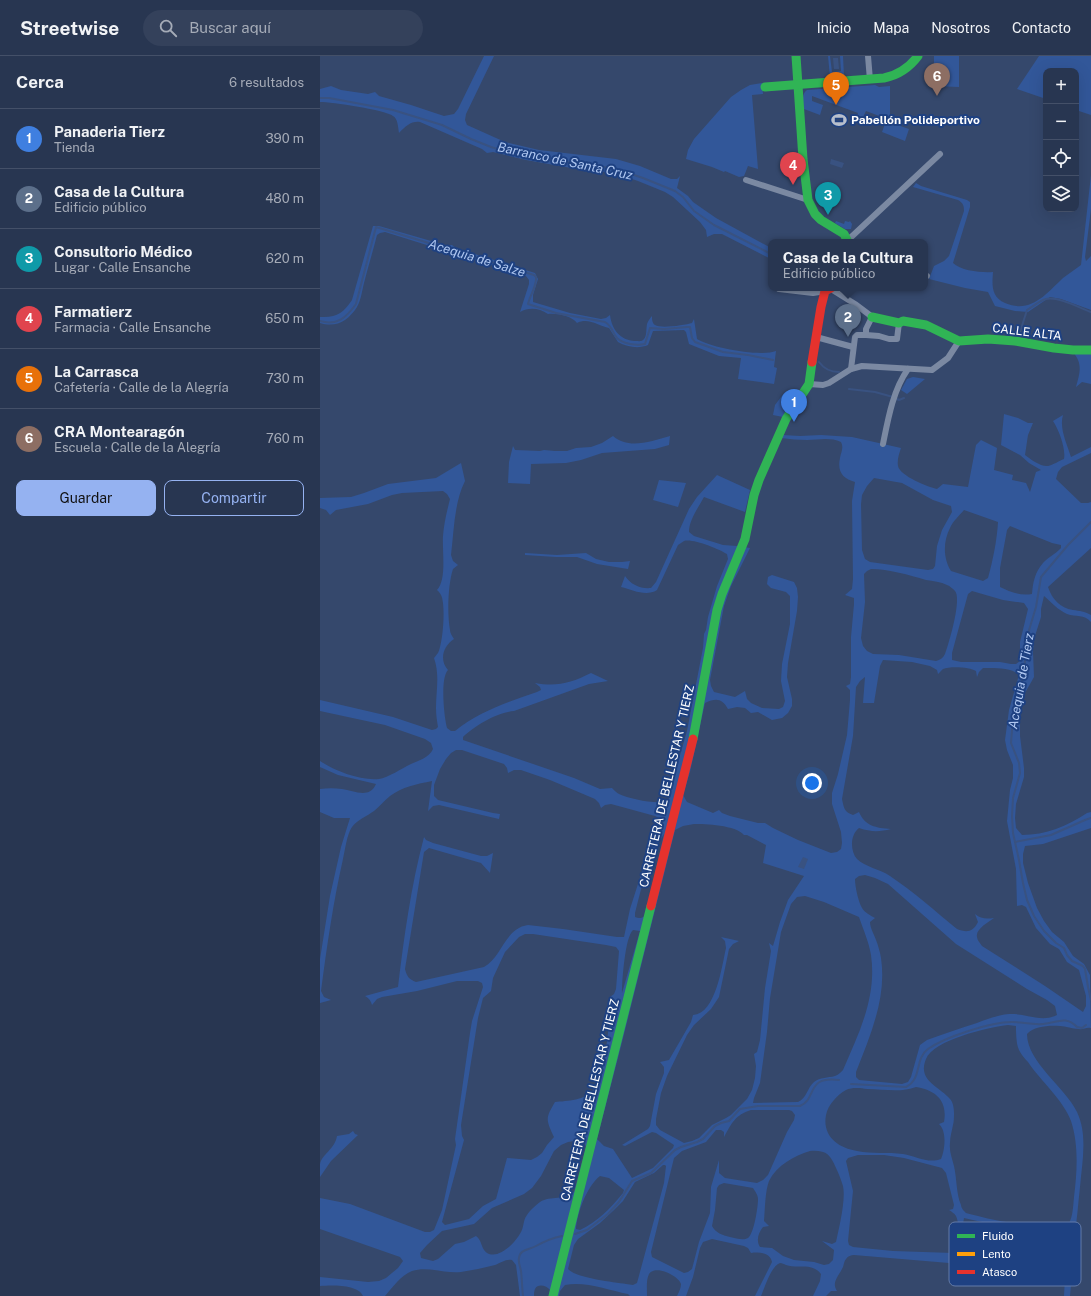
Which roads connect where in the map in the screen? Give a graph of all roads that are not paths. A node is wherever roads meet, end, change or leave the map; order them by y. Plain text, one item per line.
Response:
1 (796, 56) edge
2 (868, 56) edge
3 (918, 56) edge
4 (870, 80) junction
5 (798, 85) junction
6 (765, 87) dead end
7 (940, 154) dead end
8 (746, 180) dead end
9 (808, 200) junction
10 (847, 239) edge
11 (850, 239) edge
12 (796, 291) edge
13 (820, 291) edge
14 (826, 291) edge
15 (831, 291) edge
16 (872, 317) junction
17 (901, 322) junction
18 (866, 335) junction
19 (816, 337) junction
20 (959, 341) junction
21 (853, 347) junction
22 (1091, 350) edge
23 (851, 369) junction
24 (908, 369) junction
25 (810, 384) junction
26 (883, 444) dead end
27 (553, 1296) edge

1 - 5 street
2 - 4 street
3 - 4 street
4 - 5 street
5 - 6 street
5 - 9 street
7 - 11 street
8 - 9 street
9 - 10 street
12 - 13 street
14 - 19 street, CARRETERA DE BELLESTAR Y TIERZ
15 - 16 street
16 - 17 street
16 - 18 street
17 - 18 street
17 - 20 street
18 - 21 street
19 - 21 street
19 - 25 street, CARRETERA DE BELLESTAR Y TIERZ
20 - 22 street, CALLE ALTA
20 - 24 street
21 - 23 street
23 - 24 street
23 - 25 street
24 - 26 street
25 - 27 street, CARRETERA DE BELLESTAR Y TIERZ

